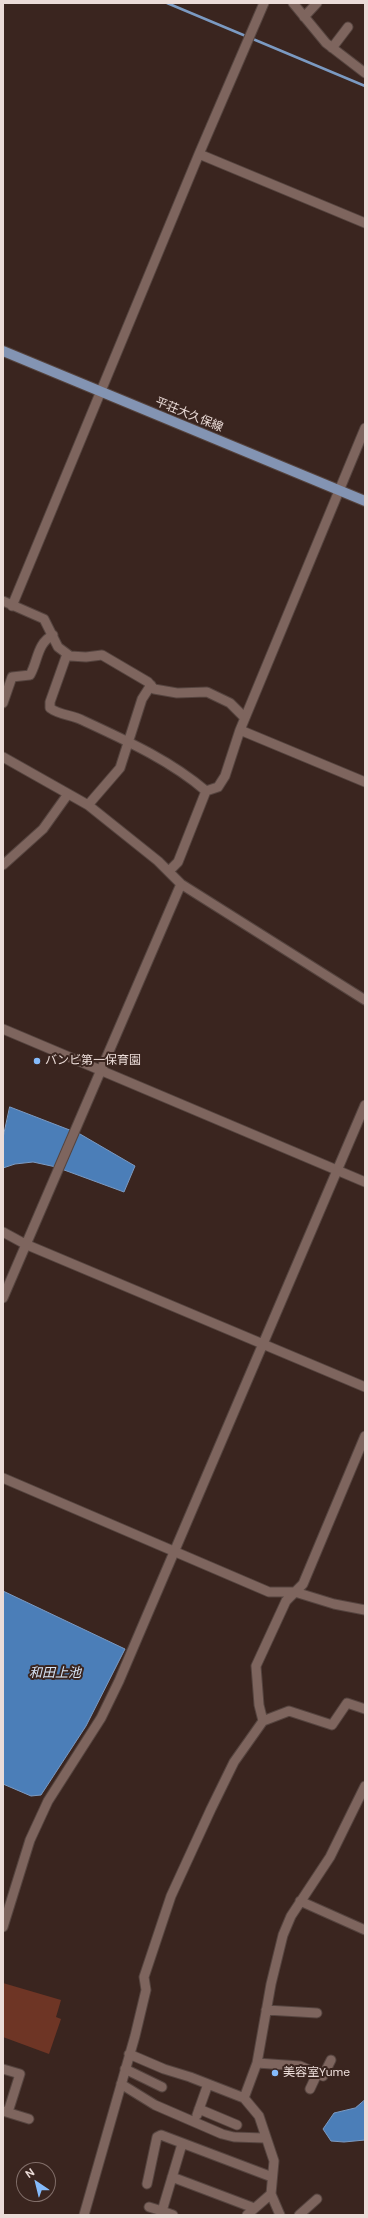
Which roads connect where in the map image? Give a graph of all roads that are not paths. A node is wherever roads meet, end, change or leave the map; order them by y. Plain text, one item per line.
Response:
1 (264, 3) edge
2 (293, 3) edge
3 (317, 3) edge
4 (304, 17) junction
5 (348, 27) dead end
6 (332, 48) junction
7 (365, 72) edge
8 (199, 154) junction
9 (365, 223) edge
10 (3, 351) edge
11 (100, 393) junction
12 (365, 428) edge
13 (339, 490) junction
14 (365, 501) edge
15 (3, 602) edge
16 (12, 606) junction
17 (53, 635) junction
18 (67, 654) junction
19 (151, 685) junction
20 (3, 703) edge
21 (245, 718) junction
22 (240, 730) junction
23 (127, 742) junction
24 (3, 758) edge
25 (365, 782) edge
26 (206, 791) junction
27 (68, 794) junction
28 (88, 804) junction
29 (3, 865) edge
30 (169, 871) junction
31 (181, 884) junction
32 (365, 1000) edge
33 (3, 1029) edge
34 (101, 1070) junction
35 (365, 1105) edge
36 (337, 1169) junction
37 (365, 1182) edge
38 (3, 1232) edge
39 (26, 1244) junction
40 (3, 1298) edge
41 (263, 1344) junction
42 (365, 1387) edge
43 (365, 1436) edge
44 (3, 1478) edge
45 (176, 1553) junction
46 (295, 1592) junction
47 (365, 1610) edge
48 (365, 1709) edge
49 (263, 1721) junction
50 (365, 1786) edge
51 (300, 1901) junction
52 (3, 1927) edge
53 (365, 1930) edge
54 (266, 2010) junction
55 (317, 2013) dead end
56 (129, 2054) junction
57 (331, 2060) dead end
58 (257, 2063) junction
59 (3, 2069) edge
60 (125, 2069) junction
61 (317, 2074) junction
62 (121, 2084) junction
63 (208, 2084) junction
64 (162, 2087) dead end
65 (310, 2089) dead end
66 (244, 2098) junction
67 (6, 2112) edge
68 (29, 2118) dead end
69 (237, 2125) dead end
70 (264, 2138) junction
71 (182, 2144) junction
72 (172, 2177) junction
73 (272, 2177) junction
74 (147, 2184) dead end
75 (271, 2194) junction
76 (317, 2199) dead end
77 (149, 2207) dead end
78 (254, 2208) junction
79 (162, 2211) junction
80 (278, 2214) edge
81 (84, 2215) edge
82 (173, 2215) edge
83 (247, 2215) edge
84 (299, 2215) edge

1 - 8 street
2 - 4 street
3 - 4 street
4 - 6 street
5 - 6 street
6 - 7 street
8 - 9 street
8 - 11 street
10 - 11 main road, 平荘大久保線
11 - 13 main road, 平荘大久保線
11 - 16 street
12 - 13 street
13 - 14 main road, 平荘大久保線
13 - 21 street
15 - 16 street
16 - 17 street
17 - 18 street
17 - 20 street
18 - 19 street
18 - 23 street
19 - 21 street
19 - 23 street
21 - 22 street
22 - 25 street
22 - 26 street
23 - 26 street
23 - 28 street
24 - 27 street
26 - 30 street
27 - 28 street
27 - 29 street
28 - 30 street
30 - 31 street
31 - 32 street
31 - 34 street
33 - 34 street
34 - 36 street
34 - 39 street
35 - 36 street
36 - 37 street
36 - 41 street
38 - 39 street
39 - 40 street
39 - 41 street
41 - 42 street
41 - 45 street
43 - 46 street
44 - 45 street
45 - 46 street
45 - 52 street
46 - 47 street
46 - 49 street
48 - 49 street
49 - 56 street
50 - 51 street
51 - 53 street
51 - 54 street
54 - 55 street
54 - 58 street
56 - 60 street
56 - 63 street
57 - 61 street
58 - 61 street
58 - 66 street
59 - 67 street
60 - 62 street
60 - 64 street
61 - 65 street
62 - 70 street
62 - 81 street
63 - 66 street
63 - 69 street
66 - 70 street
67 - 68 street
70 - 73 street
71 - 72 street
71 - 73 street
71 - 74 street
72 - 78 street
72 - 79 street
73 - 75 street
75 - 78 street
75 - 80 street
76 - 84 street
77 - 79 street
78 - 83 street
79 - 82 street

